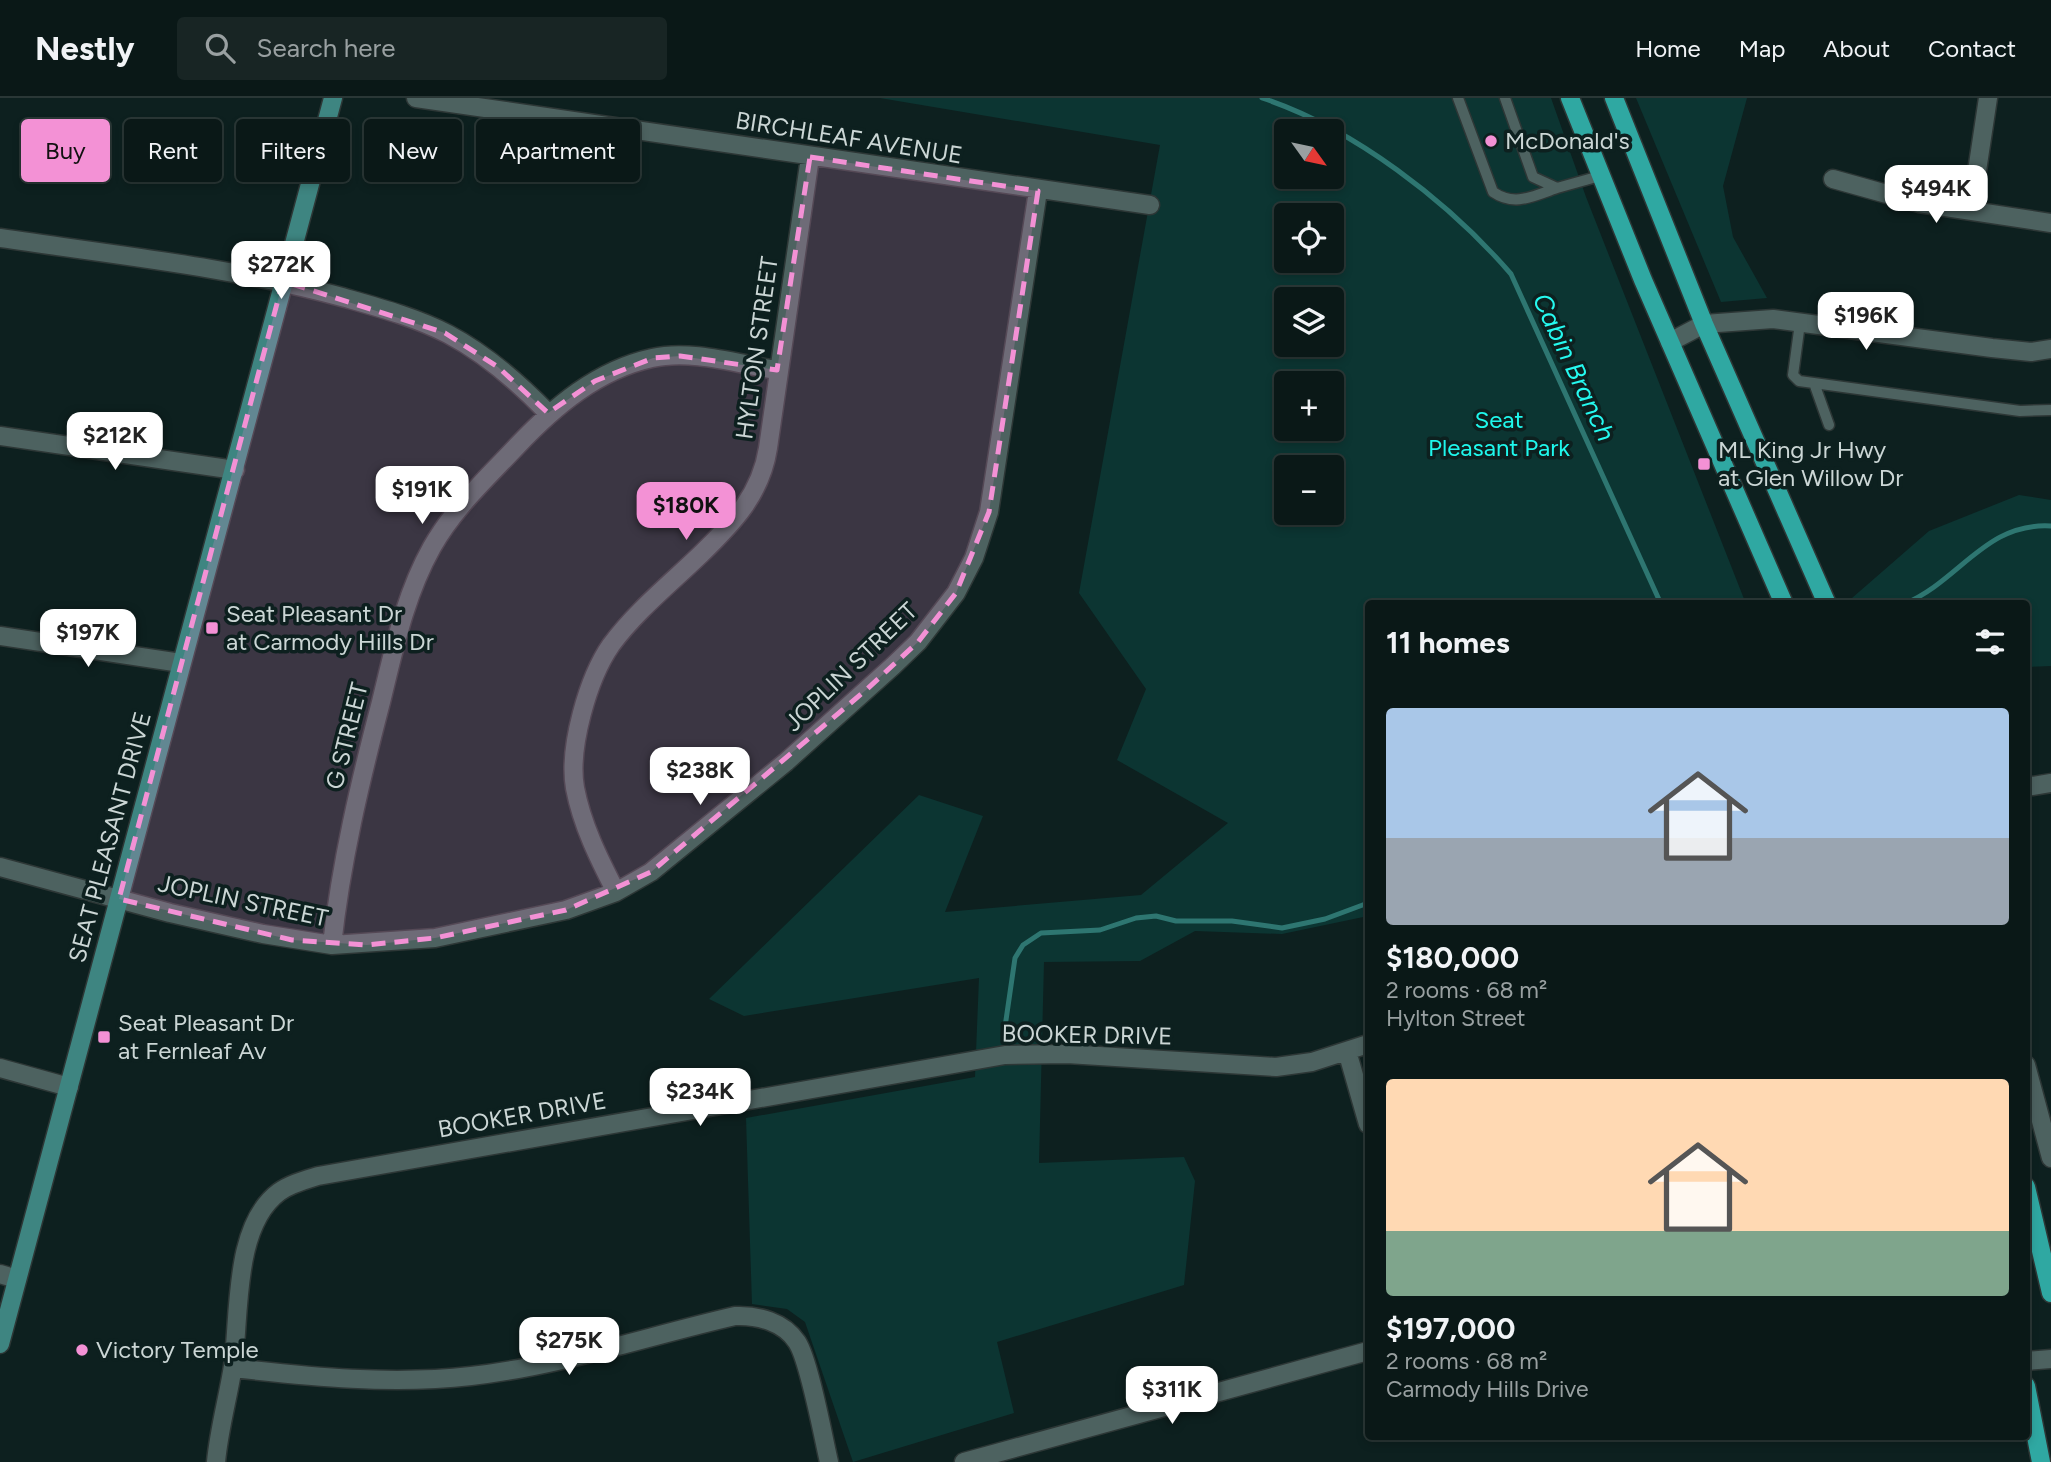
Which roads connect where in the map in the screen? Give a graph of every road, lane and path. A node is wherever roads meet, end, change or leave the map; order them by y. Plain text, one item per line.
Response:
1 (333, 98) edge
2 (416, 98) edge
3 (1458, 98) edge
4 (1505, 98) edge
5 (1570, 98) edge
6 (1614, 98) edge
7 (1988, 98) edge
8 (810, 157) junction
9 (1600, 176) junction
10 (1833, 179) dead end
11 (1557, 188) junction
12 (1038, 191) junction
13 (1150, 205) dead end
14 (1970, 211) junction
15 (2051, 223) edge
16 (0, 238) edge
17 (283, 281) junction
18 (1800, 323) junction
19 (1704, 324) junction
20 (1670, 342) junction
21 (2051, 349) edge
22 (777, 370) junction
23 (1814, 383) junction
24 (2051, 410) edge
25 (548, 413) junction
26 (1829, 425) dead end
27 (0, 436) edge
28 (235, 470) junction
29 (1782, 600) edge
30 (1825, 600) edge
31 (0, 636) edge
32 (181, 663) junction
33 (2051, 783) edge
34 (2030, 786) edge
35 (0, 867) edge
36 (616, 892) junction
37 (119, 899) junction
38 (332, 945) junction
39 (1365, 1045) edge
40 (1347, 1051) junction
41 (0, 1068) edge
42 (2030, 1080) edge
43 (69, 1087) junction
44 (1365, 1114) edge
45 (2051, 1158) edge
46 (2030, 1204) edge
47 (8, 1277) edge
48 (2051, 1293) edge
49 (0, 1345) edge
50 (1365, 1352) edge
51 (2051, 1359) edge
52 (2030, 1361) edge
53 (233, 1368) junction
54 (2030, 1406) edge
55 (216, 1462) edge
56 (829, 1462) edge
57 (964, 1462) edge
58 (2041, 1462) edge

1 - 17 street, SEAT PLEASANT DRIVE
2 - 8 street, BIRCHLEAF AVENUE
3 - 11 lane
4 - 11 lane
5 - 9 main road
6 - 19 main road
7 - 14 street
8 - 12 street, BIRCHLEAF AVENUE
8 - 22 street, HYLTON STREET
9 - 11 lane
9 - 20 main road
10 - 14 street
12 - 13 street, BIRCHLEAF AVENUE
12 - 36 street, JOPLIN STREET
14 - 15 street
16 - 17 street
17 - 25 street
17 - 28 street, SEAT PLEASANT DRIVE
18 - 19 street
18 - 21 street
18 - 23 lane
19 - 20 street
19 - 30 main road
20 - 29 main road
22 - 25 street, G STREET
22 - 36 street, HYLTON STREET
23 - 24 lane
23 - 26 lane
25 - 38 street, G STREET
27 - 28 street
28 - 32 street, SEAT PLEASANT DRIVE
31 - 32 street
32 - 37 street, SEAT PLEASANT DRIVE
33 - 34 street
35 - 37 street, JOPLIN STREET
36 - 38 street, JOPLIN STREET
37 - 38 street, JOPLIN STREET
37 - 43 street, SEAT PLEASANT DRIVE
39 - 40 street, BOOKER DRIVE
40 - 44 street
40 - 53 street, BOOKER DRIVE
41 - 43 street
42 - 45 street
43 - 47 street, SEAT PLEASANT DRIVE
46 - 48 main road
47 - 49 street, SEAT PLEASANT DRIVE
50 - 57 street
51 - 52 street
53 - 55 street, BOOKER DRIVE
53 - 56 street
54 - 58 main road

